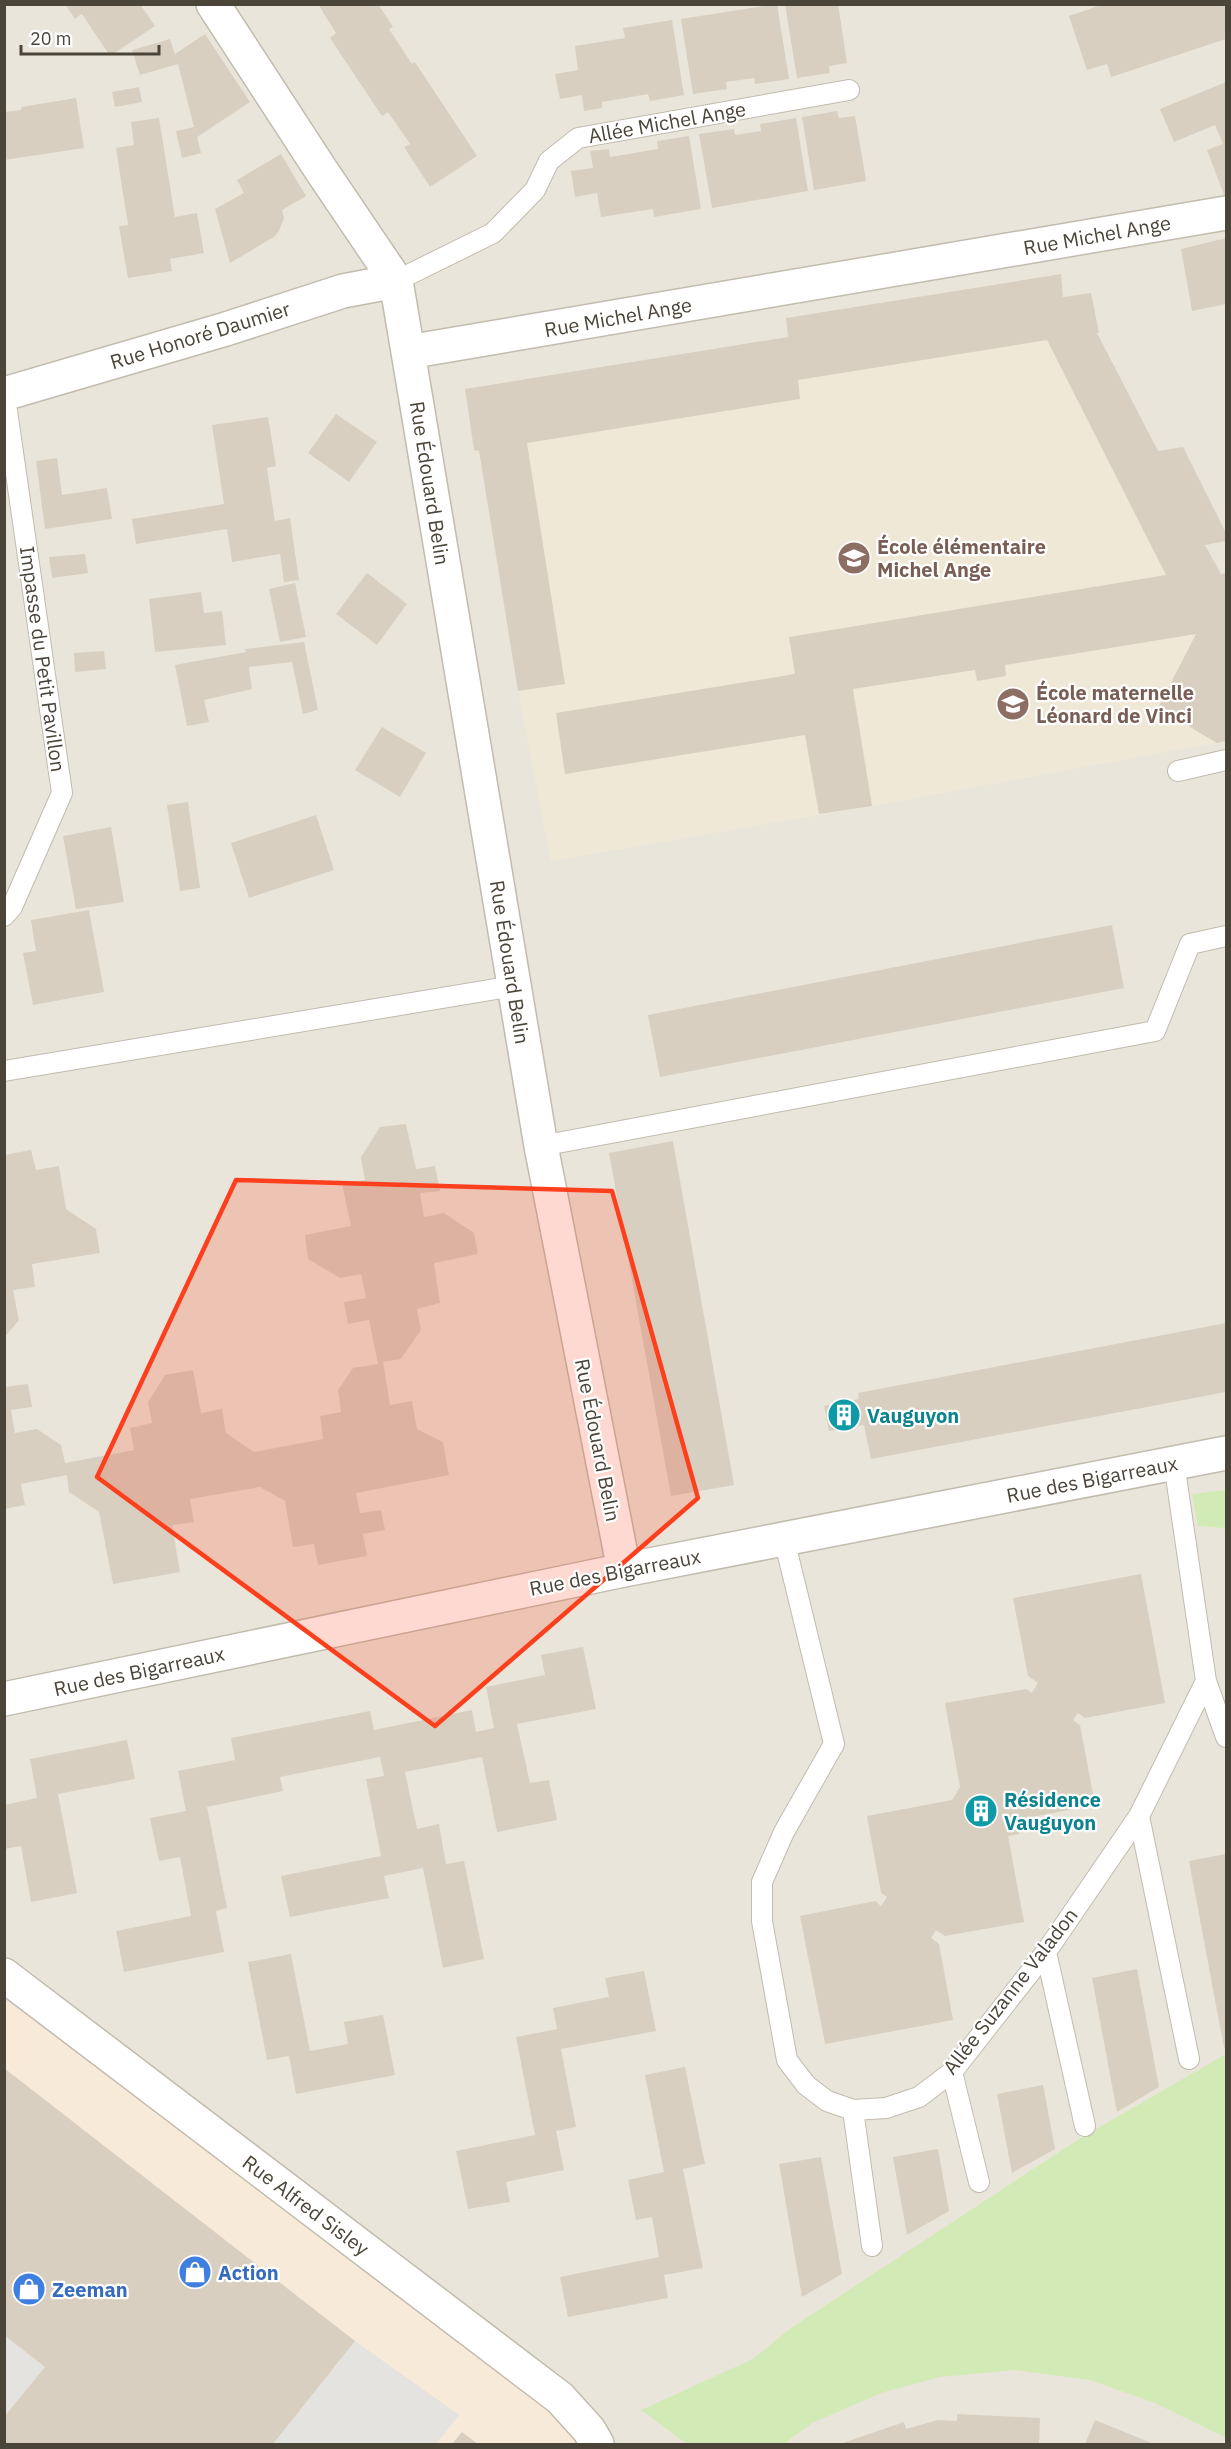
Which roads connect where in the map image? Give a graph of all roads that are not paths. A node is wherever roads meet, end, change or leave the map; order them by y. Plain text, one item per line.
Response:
1 (213, 4) edge
2 (849, 90) dead end
3 (1227, 213) edge
4 (396, 281) junction
5 (408, 352) junction
6 (5, 392) edge
7 (1227, 760) edge
8 (1178, 771) dead end
9 (4, 916) edge
10 (1227, 936) edge
11 (514, 986) junction
12 (4, 1071) edge
13 (541, 1146) junction
14 (1227, 1453) edge
15 (1174, 1462) junction
16 (784, 1539) junction
17 (624, 1570) junction
18 (1206, 1681) junction
19 (4, 1699) edge
20 (1227, 1737) edge
21 (1139, 1816) junction
22 (1046, 1952) junction
23 (4, 1975) edge
24 (1189, 2059) dead end
25 (952, 2072) junction
26 (853, 2110) junction
27 (1085, 2126) dead end
28 (979, 2182) dead end
29 (872, 2246) dead end
30 (597, 2445) edge

1 - 4 street
2 - 4 lane, Allée Michel Ange
3 - 5 street, Rue Michel Ange
4 - 5 street
4 - 6 street, Rue Honoré Daumier
5 - 11 street, Rue Édouard Belin
6 - 9 lane, Impasse du Petit Pavillon
7 - 8 lane
10 - 13 lane
11 - 12 lane
11 - 13 street, Rue Édouard Belin
13 - 17 street, Rue Édouard Belin
14 - 15 street, Rue des Bigarreaux
15 - 16 street, Rue des Bigarreaux
15 - 18 lane
16 - 17 street, Rue des Bigarreaux
16 - 26 lane, Allée Suzanne Valadon
17 - 19 street, Rue des Bigarreaux
18 - 20 lane
18 - 21 lane, Allée Suzanne Valadon
21 - 22 lane, Allée Suzanne Valadon
21 - 24 lane
22 - 25 lane, Allée Suzanne Valadon
22 - 27 lane
23 - 30 street, Rue Alfred Sisley
25 - 26 lane, Allée Suzanne Valadon
25 - 28 lane
26 - 29 lane

